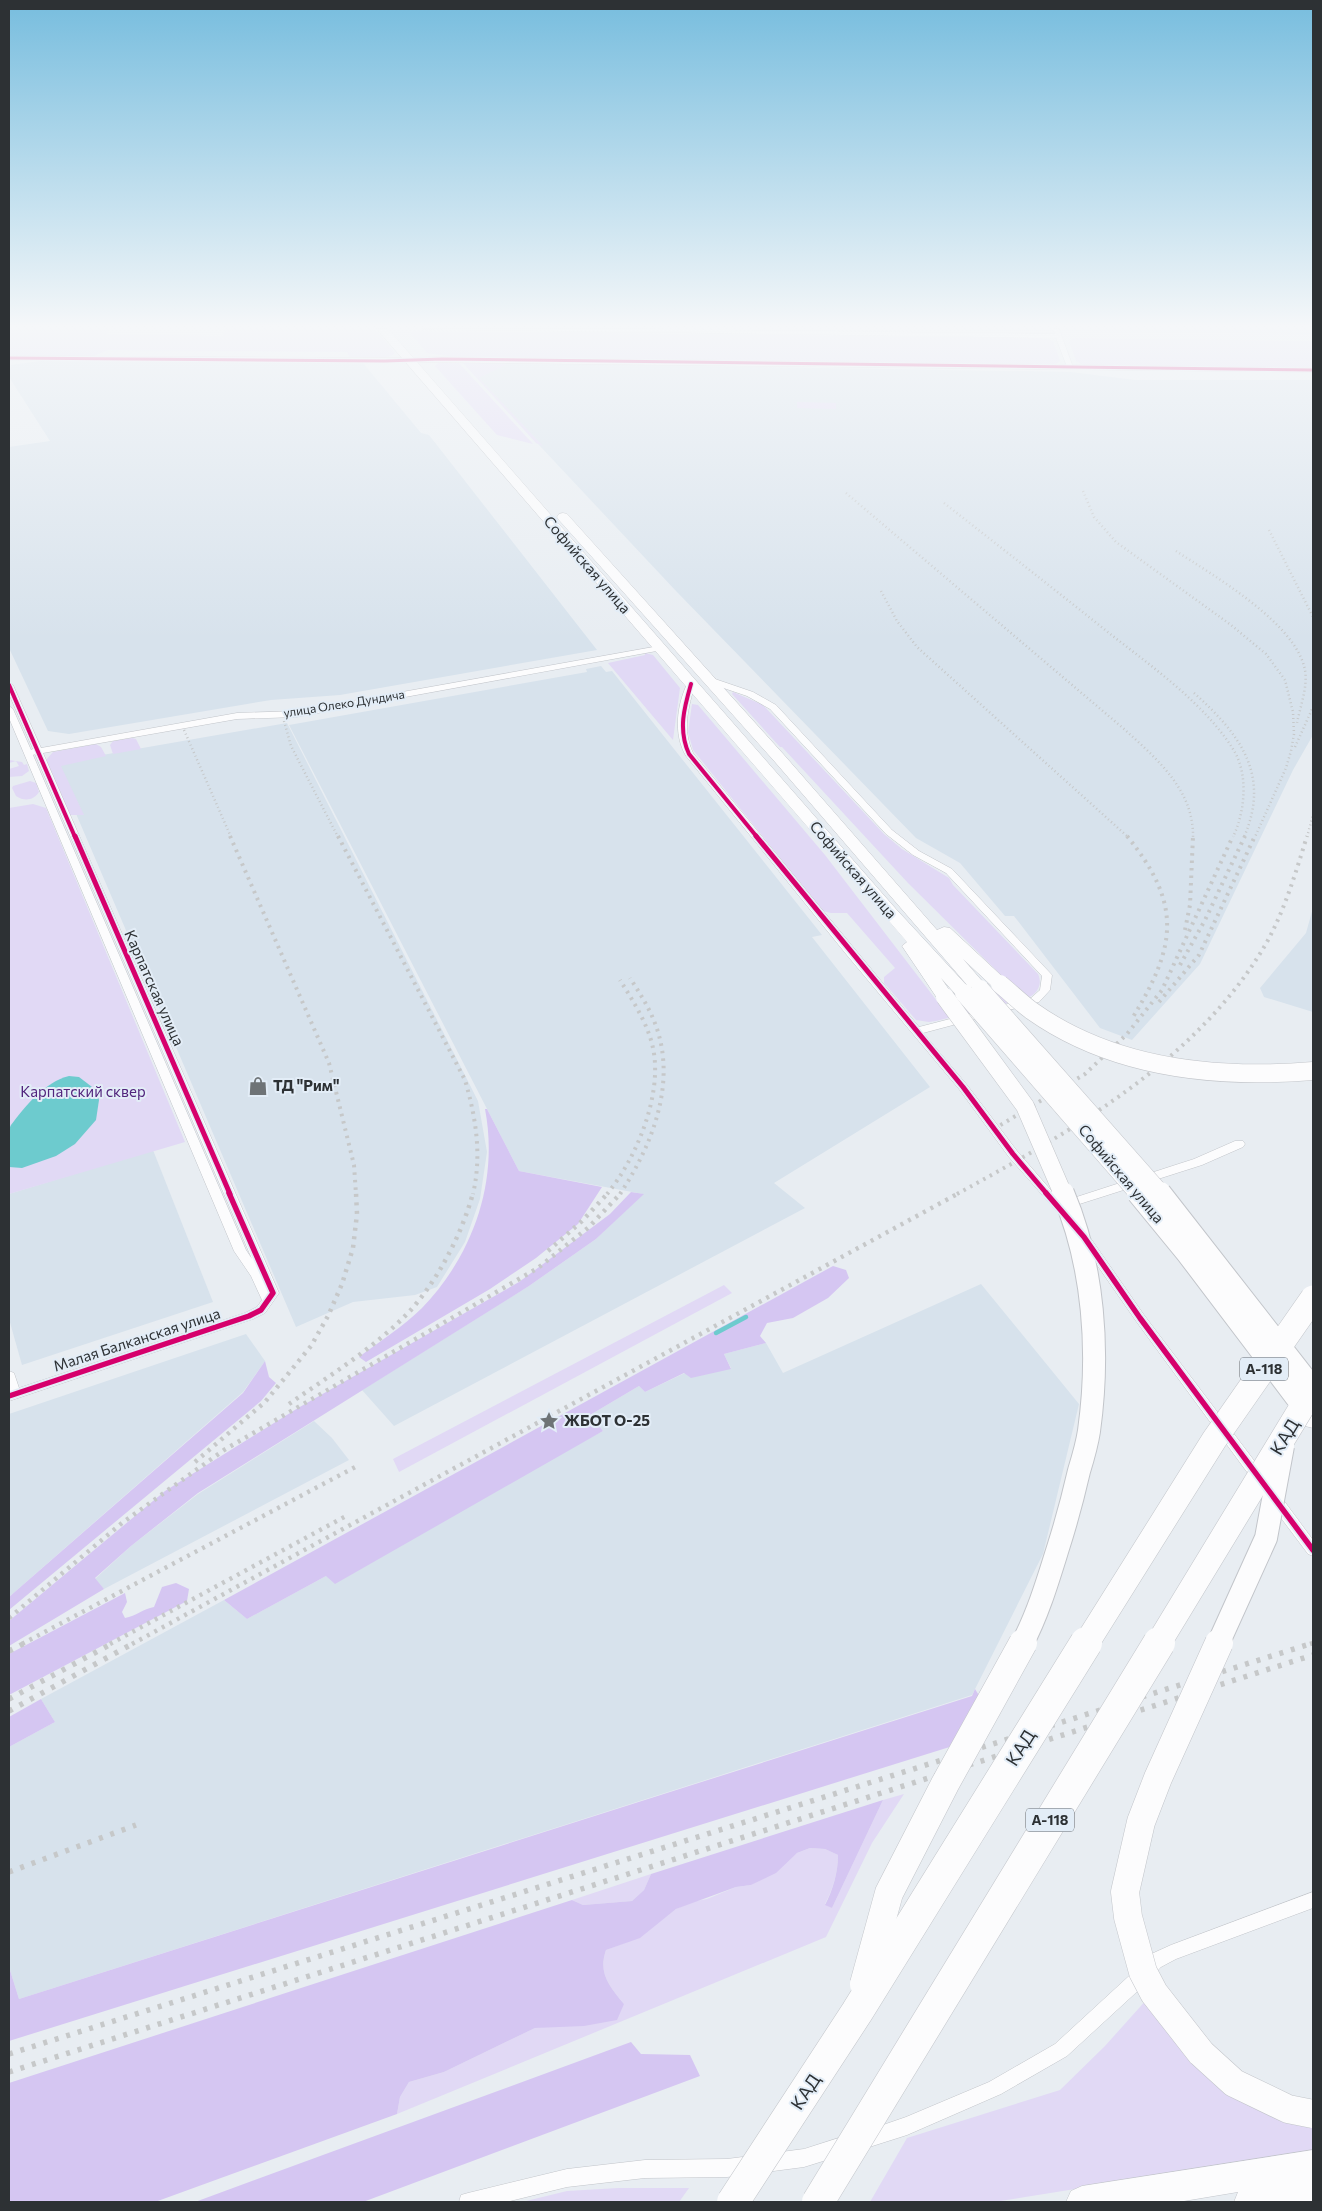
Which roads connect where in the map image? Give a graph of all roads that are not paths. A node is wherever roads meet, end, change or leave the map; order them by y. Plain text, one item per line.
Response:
1 (472, 432) edge
2 (487, 432) edge
3 (534, 485) dead end
4 (552, 505) dead end
5 (659, 648) junction
6 (709, 680) junction
7 (691, 684) junction
8 (9, 685) edge
9 (9, 709) edge
10 (32, 752) junction
11 (912, 909) junction
12 (963, 993) junction
13 (916, 1031) junction
14 (1313, 1071) edge
15 (1239, 1144) dead end
16 (1060, 1206) junction
17 (1313, 1298) edge
18 (268, 1300) joint
19 (9, 1376) edge
20 (1313, 1389) edge
21 (11, 1395) edge
22 (1313, 1420) edge
23 (1284, 1438) junction
24 (1313, 1550) edge
25 (1313, 1900) edge
26 (856, 2012) junction
27 (1313, 2114) edge
28 (1313, 2165) edge
29 (1313, 2190) edge
30 (468, 2202) edge
31 (733, 2202) edge
32 (818, 2202) edge
33 (1082, 2202) edge
34 (1250, 2202) edge

1 - 5 main road, Софийская улица
2 - 3 main road
4 - 6 main road, Софийская улица
5 - 7 main road, Софийская улица
5 - 10 street, улица Олеко Дундича
6 - 11 main road, Софийская улица
6 - 13 street
7 - 12 main road, Софийская улица
7 - 13 street
8 - 10 street, Карпатская улица
9 - 10 street, Карпатская улица
10 - 18 street, Карпатская улица
11 - 12 main road, Софийская улица
11 - 14 main road, bridge
12 - 20 main road, Софийская улица, bridge
12 - 22 main road, Софийская улица, bridge
12 - 26 main road, bridge
13 - 16 street
15 - 16 street
16 - 24 street
17 - 26 highway, КАД / А-118, bridge
18 - 21 street, Малая Балканская улица
19 - 21 street
20 - 23 highway, КАД / А-118, bridge
23 - 27 main road, bridge
23 - 32 highway, КАД / А-118, bridge
25 - 30 street
26 - 31 highway, КАД / А-118, bridge
28 - 33 main road
29 - 34 main road

